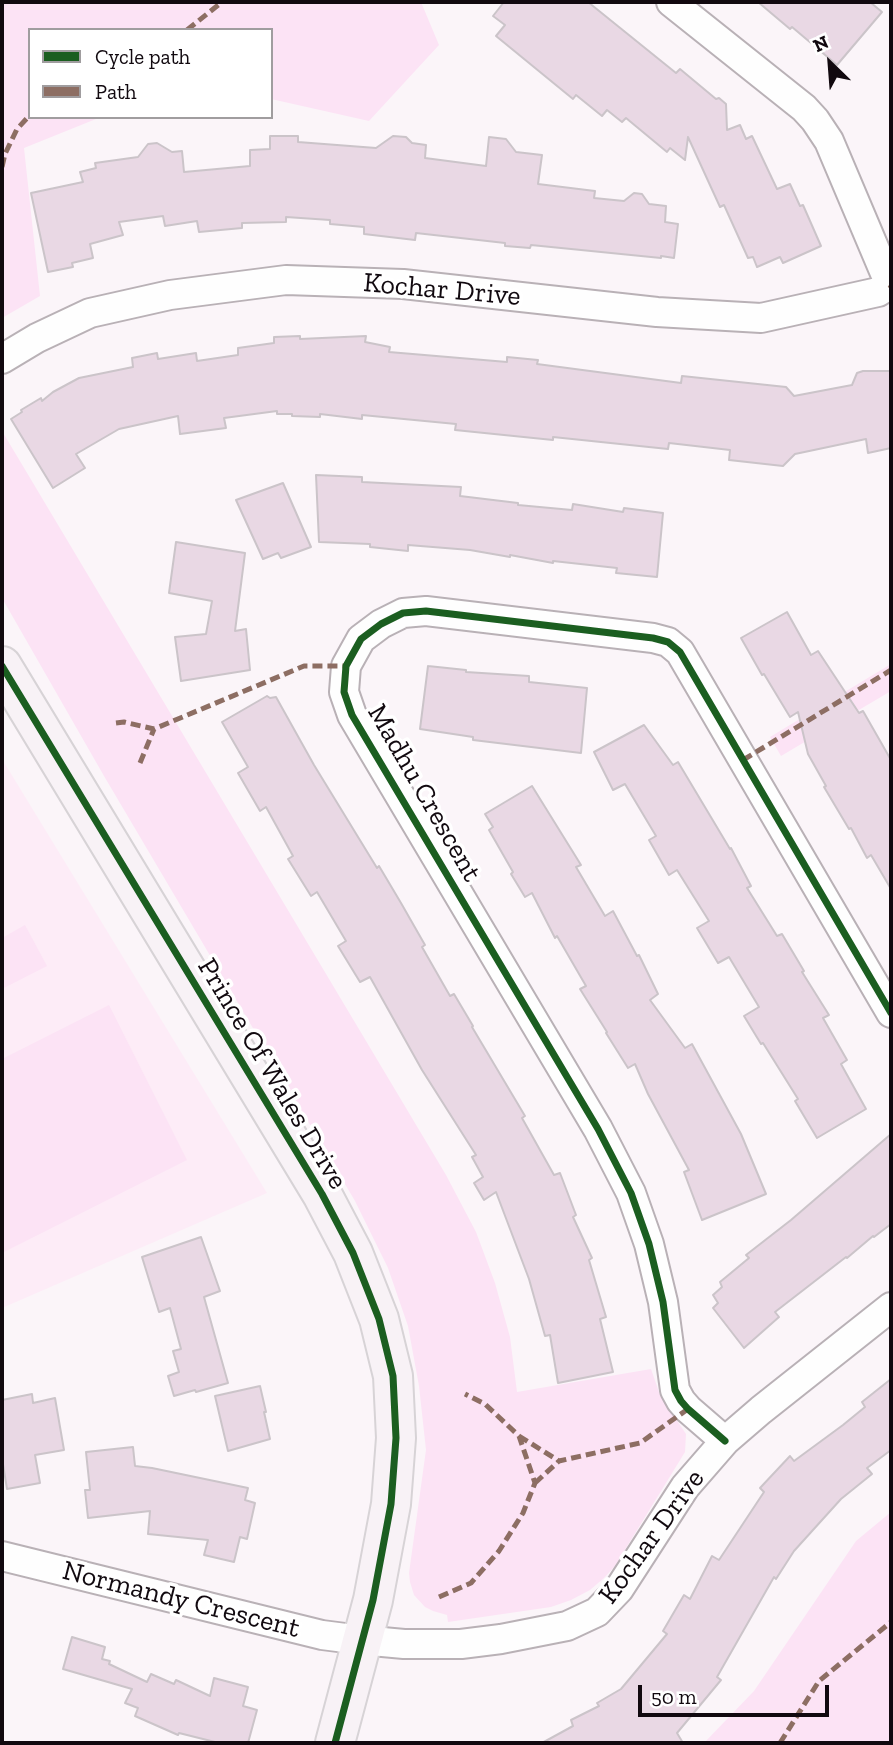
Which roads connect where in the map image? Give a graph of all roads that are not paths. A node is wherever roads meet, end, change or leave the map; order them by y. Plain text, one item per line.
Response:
1 (671, 2) edge
2 (891, 284) edge
3 (2, 359) edge
4 (2, 666) edge
5 (891, 1013) edge
6 (891, 1307) edge
7 (725, 1441) junction
8 (2, 1556) edge
9 (361, 1640) junction
10 (335, 1743) edge

1 - 2 street
2 - 3 street, Kochar Drive
4 - 9 main road, Prince Of Wales Drive
5 - 7 street, Madhu Crescent
6 - 7 street, Kochar Drive
7 - 9 street, Kochar Drive
8 - 9 street, Normandy Crescent
9 - 10 main road, Prince Of Wales Drive

